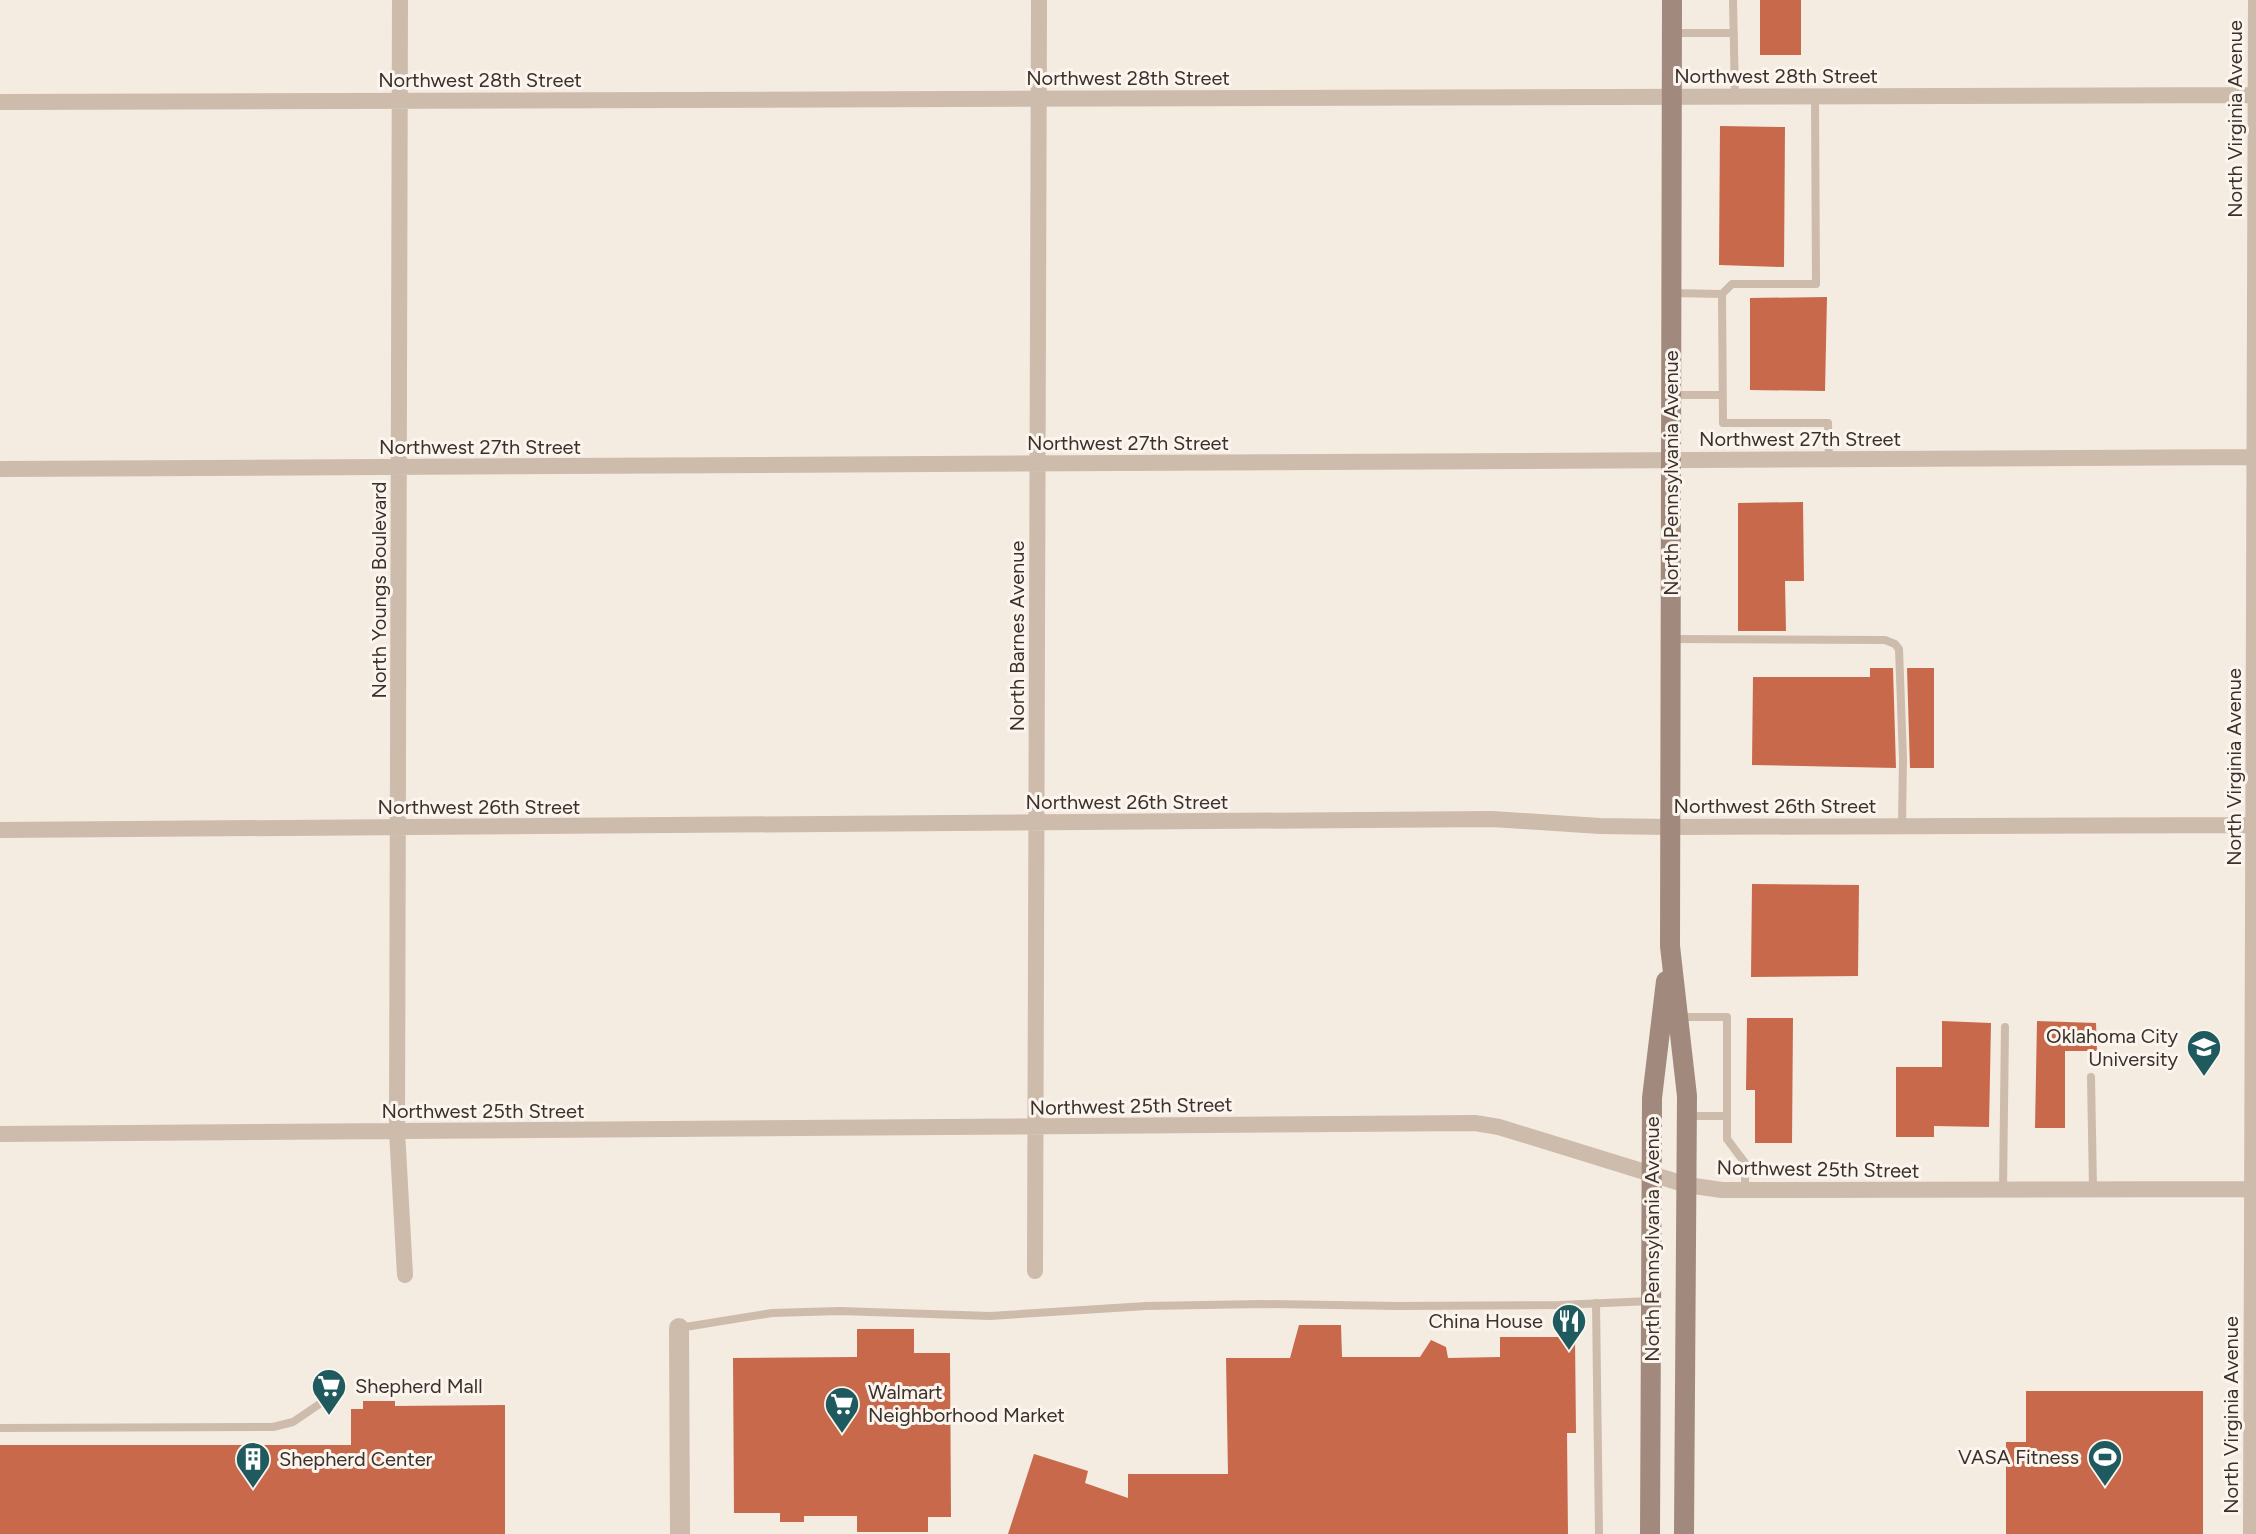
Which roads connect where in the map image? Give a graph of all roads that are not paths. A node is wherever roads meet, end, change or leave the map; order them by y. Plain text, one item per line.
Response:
1 (400, 0) edge
2 (1039, 0) edge
3 (1672, 0) edge
4 (1733, 0) edge
5 (2256, 0) edge
6 (1672, 33) junction
7 (1734, 33) junction
8 (2256, 95) edge
9 (1735, 96) junction
10 (1815, 96) junction
11 (1672, 97) junction
12 (1039, 99) junction
13 (400, 101) junction
14 (0, 102) edge
15 (1671, 293) junction
16 (1722, 294) junction
17 (1671, 395) junction
18 (1722, 395) junction
19 (2255, 457) edge
20 (1829, 459) junction
21 (1671, 460) junction
22 (1038, 463) junction
23 (399, 467) junction
24 (0, 469) edge
25 (1670, 639) junction
26 (1037, 823) junction
27 (2254, 825) junction
28 (1902, 826) junction
29 (398, 827) junction
30 (1670, 827) junction
31 (0, 830) edge
32 (1670, 946) junction
33 (1678, 1017) junction
34 (2005, 1027) dead end
35 (2091, 1077) dead end
36 (1687, 1116) junction
37 (1727, 1116) junction
38 (1036, 1127) junction
39 (397, 1131) junction
40 (0, 1134) edge
41 (1652, 1173) junction
42 (1687, 1185) junction
43 (2003, 1189) junction
44 (2093, 1189) junction
45 (2253, 1189) junction
46 (1745, 1190) junction
47 (1035, 1271) dead end
48 (405, 1275) dead end
49 (1652, 1301) junction
50 (1596, 1303) junction
51 (679, 1328) joint
52 (1652, 1332) junction
53 (1685, 1332) junction
54 (343, 1388) dead end
55 (0, 1428) edge
56 (1650, 1446) junction
57 (1685, 1446) junction
58 (680, 1534) edge
59 (1599, 1534) edge
60 (1650, 1534) edge
61 (1684, 1534) edge
62 (2251, 1534) edge

1 - 13 street, North Youngs Boulevard
2 - 12 street, North Barnes Avenue
3 - 6 main road, North Pennsylvania Avenue
4 - 7 lane
5 - 8 street, North Virginia Avenue
6 - 7 lane
6 - 11 main road, North Pennsylvania Avenue
7 - 9 lane
8 - 10 street, Northwest 28th Street
8 - 19 street, North Virginia Avenue
9 - 10 street, Northwest 28th Street
9 - 11 street, Northwest 28th Street
10 - 16 lane
11 - 12 street, Northwest 28th Street
11 - 15 main road, North Pennsylvania Avenue
12 - 13 street, Northwest 28th Street
12 - 22 street, North Barnes Avenue
13 - 14 street, Northwest 28th Street
13 - 23 street, North Youngs Boulevard
15 - 16 lane
15 - 17 main road, North Pennsylvania Avenue
16 - 18 lane
17 - 18 lane
17 - 21 main road, North Pennsylvania Avenue
18 - 20 lane
19 - 20 street, Northwest 27th Street
19 - 27 street, North Virginia Avenue
20 - 21 street, Northwest 27th Street
21 - 22 street, Northwest 27th Street
21 - 25 main road, North Pennsylvania Avenue
22 - 23 street, Northwest 27th Street
22 - 26 street, North Barnes Avenue
23 - 24 street, Northwest 27th Street
23 - 29 street, North Youngs Boulevard
25 - 28 lane
25 - 30 main road, North Pennsylvania Avenue
26 - 29 street, Northwest 26th Street
26 - 30 street, Northwest 26th Street
26 - 38 street, North Barnes Avenue
27 - 28 street, Northwest 26th Street
27 - 45 street, North Virginia Avenue
28 - 30 street, Northwest 26th Street
29 - 31 street, Northwest 26th Street
29 - 39 street, North Youngs Boulevard
30 - 32 main road, North Pennsylvania Avenue
32 - 33 main road, North Pennsylvania Avenue
32 - 41 main road, North Pennsylvania Avenue
33 - 36 main road, North Pennsylvania Avenue
33 - 37 lane
34 - 43 lane
35 - 44 lane
36 - 37 lane
36 - 42 main road, North Pennsylvania Avenue
37 - 46 lane
38 - 39 street, Northwest 25th Street
38 - 41 street, Northwest 25th Street
38 - 47 street, North Barnes Avenue
39 - 40 street, Northwest 25th Street
39 - 48 street, North Youngs Boulevard
41 - 42 street, Northwest 25th Street
41 - 49 main road, North Pennsylvania Avenue
42 - 46 street, Northwest 25th Street
42 - 53 main road, North Pennsylvania Avenue
43 - 44 street, Northwest 25th Street
43 - 46 street, Northwest 25th Street
44 - 45 street, Northwest 25th Street
45 - 62 street, North Virginia Avenue
49 - 50 lane
49 - 52 main road, North Pennsylvania Avenue
50 - 51 lane
50 - 59 lane
51 - 58 street
52 - 53 main road
52 - 56 main road, North Pennsylvania Avenue
53 - 57 main road, North Pennsylvania Avenue
54 - 55 lane
56 - 57 main road
56 - 60 main road, North Pennsylvania Avenue
57 - 61 main road, North Pennsylvania Avenue

